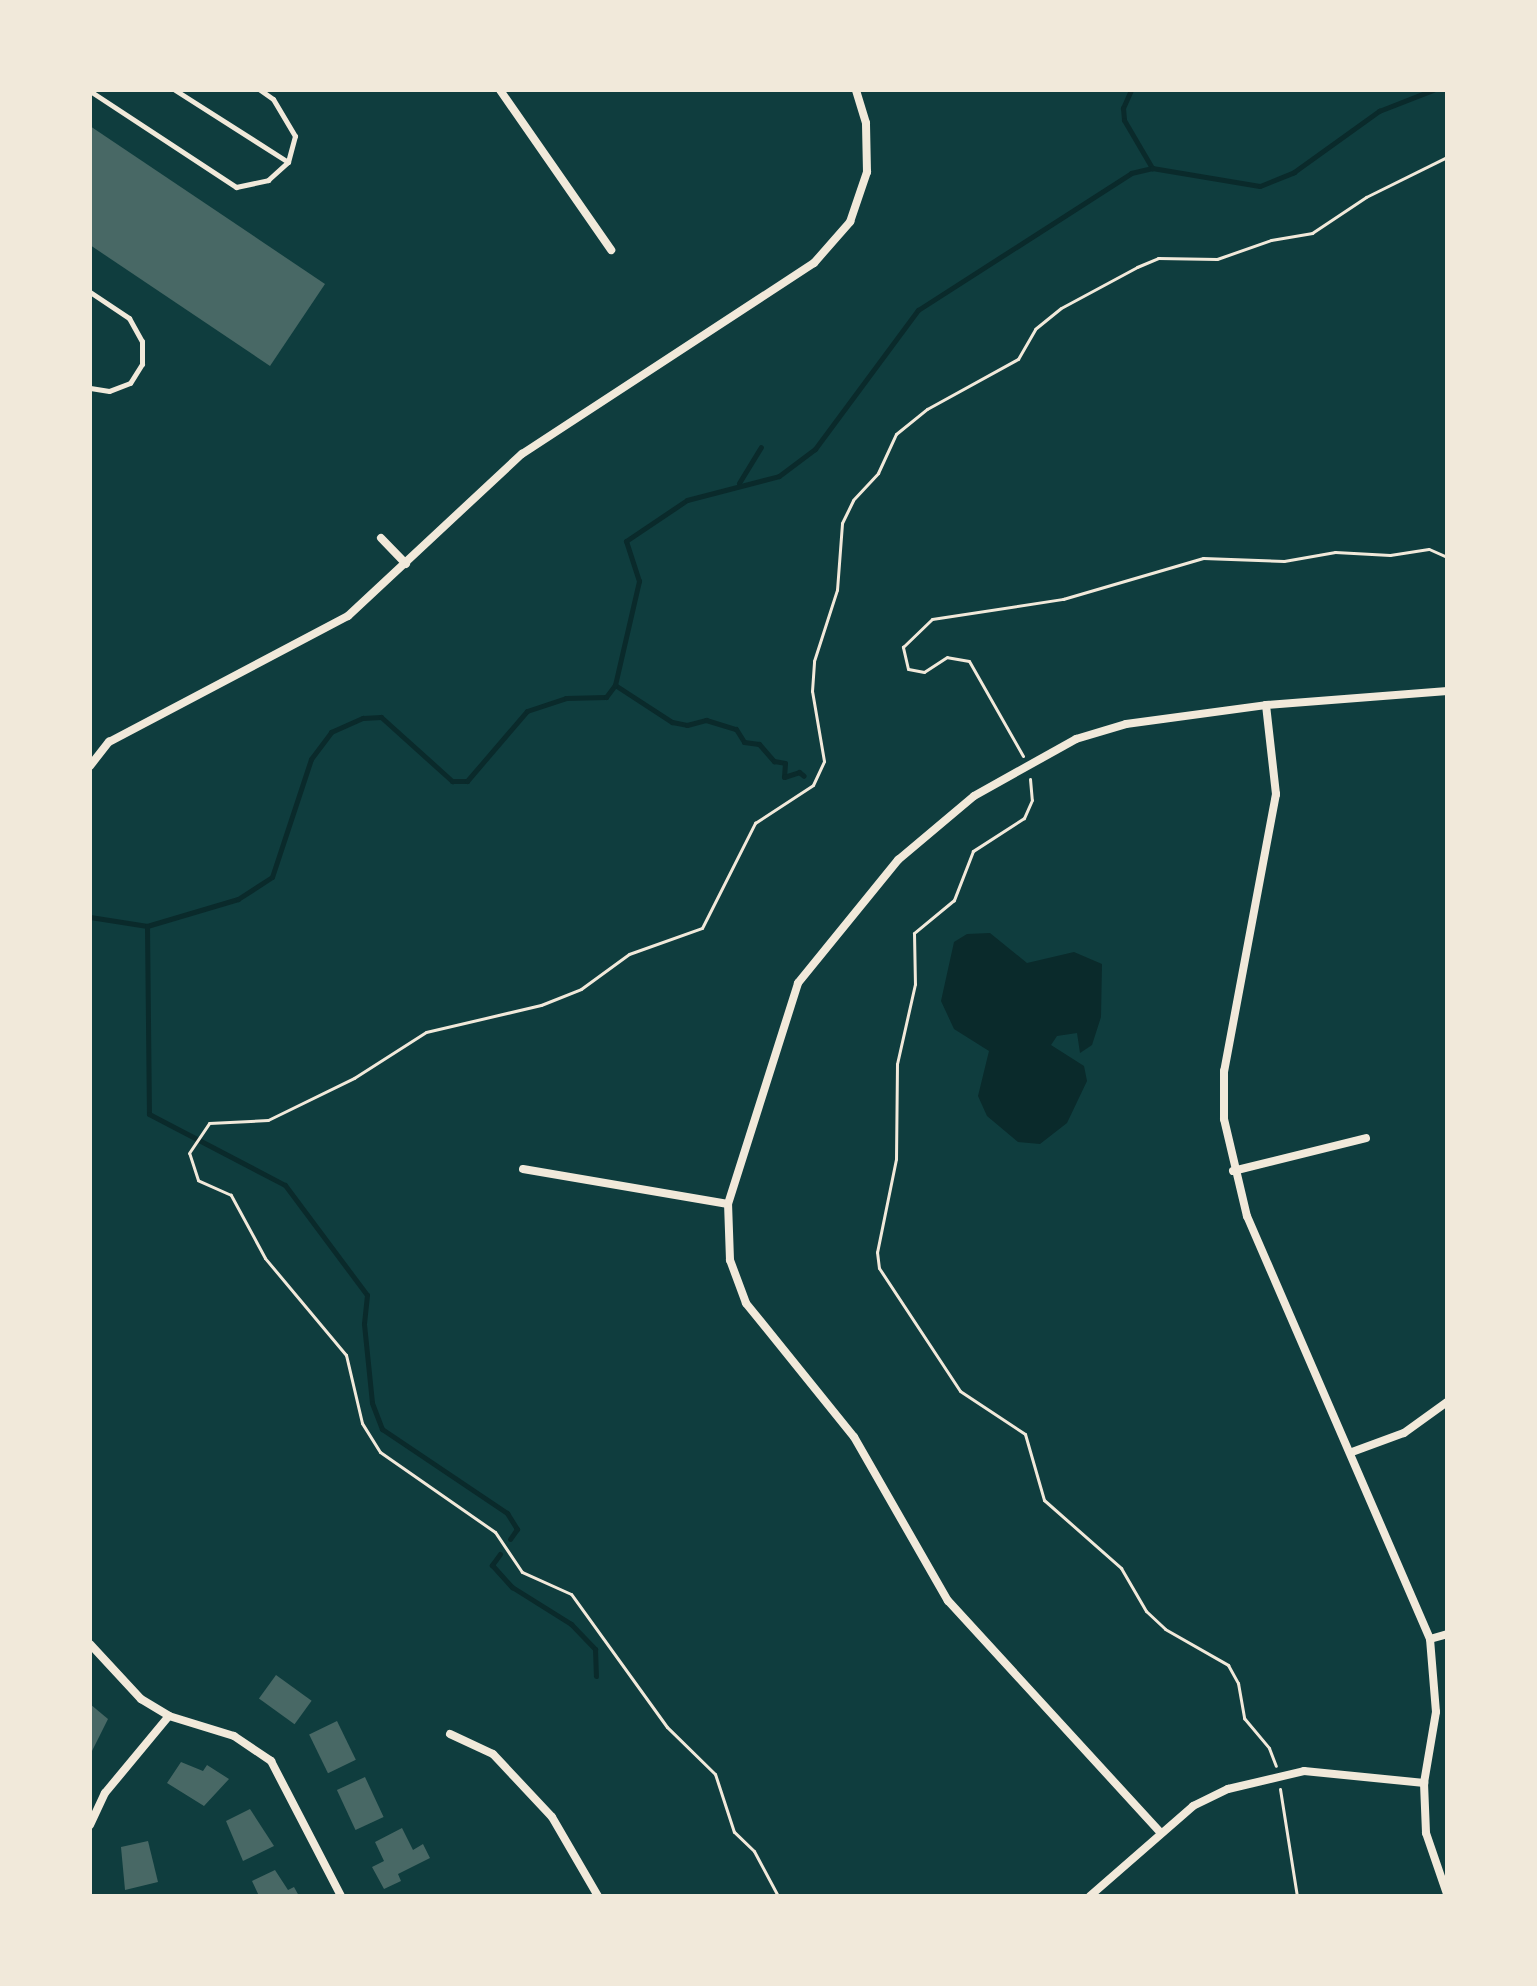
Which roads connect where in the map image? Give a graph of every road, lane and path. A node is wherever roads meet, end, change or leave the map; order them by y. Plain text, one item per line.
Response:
1 (175, 90) edge
2 (260, 90) edge
3 (500, 90) edge
4 (856, 90) edge
5 (90, 91) edge
6 (1447, 157) edge
7 (288, 162) junction
8 (611, 250) dead end
9 (90, 292) edge
10 (90, 388) edge
11 (381, 538) dead end
12 (1447, 557) edge
13 (406, 564) junction
14 (1447, 691) edge
15 (1266, 705) junction
16 (1026, 765) junction
17 (90, 766) edge
18 (1366, 1138) dead end
19 (523, 1169) dead end
20 (1233, 1171) junction
21 (728, 1204) junction
22 (1447, 1402) edge
23 (1352, 1452) junction
24 (1447, 1634) edge
25 (1430, 1639) junction
26 (90, 1644) edge
27 (169, 1716) junction
28 (450, 1734) dead end
29 (1278, 1774) junction
30 (1424, 1783) junction
31 (90, 1825) edge
32 (1160, 1832) junction
33 (1447, 1894) edge
34 (341, 1896) edge
35 (598, 1896) edge
36 (778, 1896) edge
37 (1090, 1896) edge
38 (1297, 1896) edge

1 - 7 lane
2 - 7 lane
3 - 8 street
4 - 13 street
5 - 7 lane
6 - 36 path
9 - 10 lane
11 - 13 street
12 - 16 path
13 - 17 street
14 - 15 street
15 - 16 street
15 - 20 street
16 - 21 street
16 - 29 path
18 - 20 street
19 - 21 street
20 - 23 street
21 - 32 street
22 - 23 street
23 - 25 street
24 - 25 street
25 - 30 street
26 - 27 street
27 - 31 street
27 - 34 street
28 - 35 street
29 - 30 street
29 - 32 street
29 - 38 path
30 - 33 street
32 - 37 street

